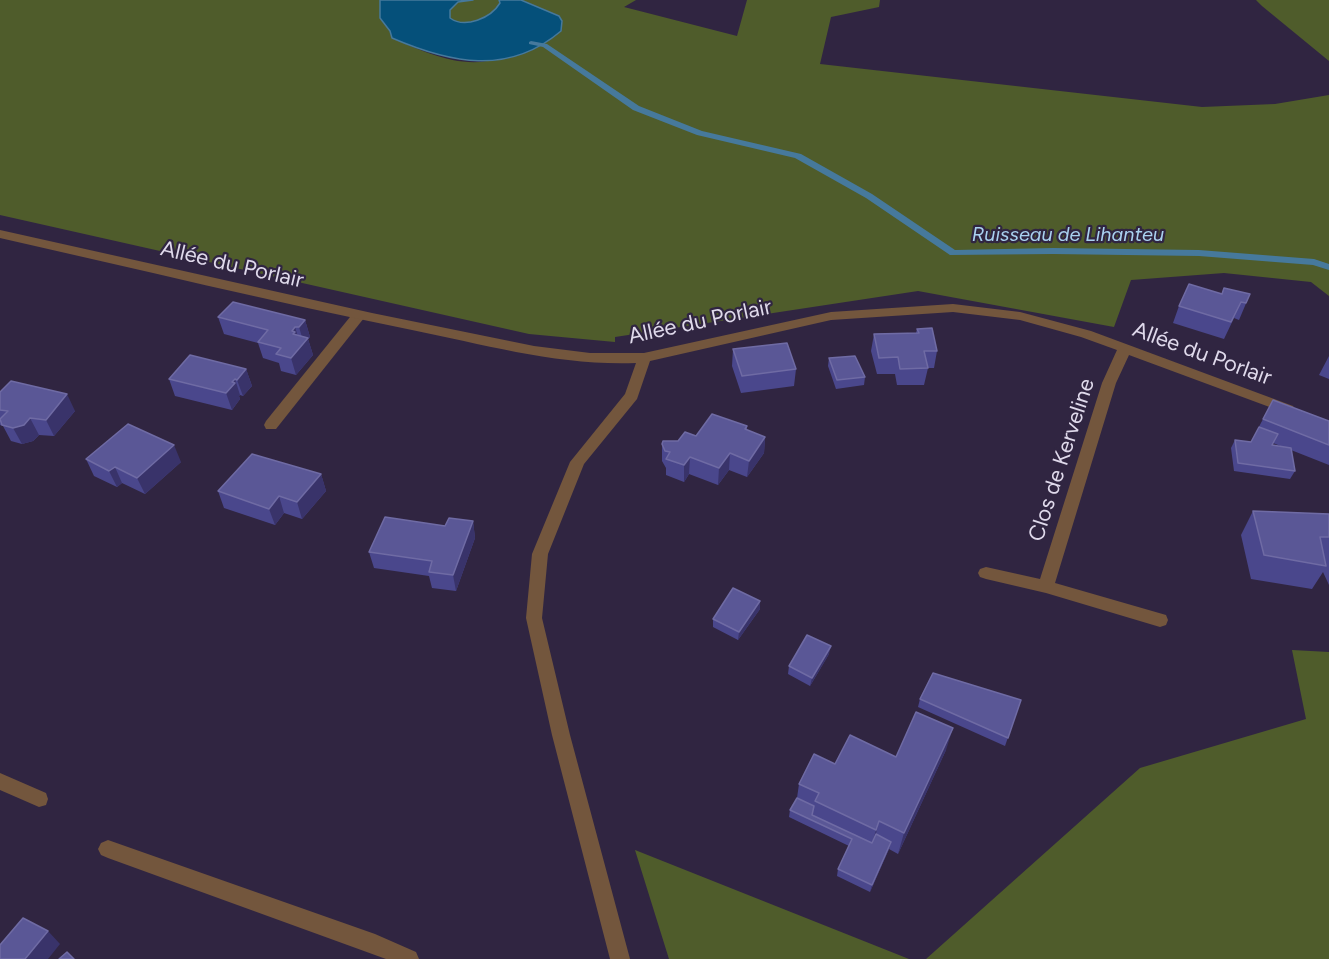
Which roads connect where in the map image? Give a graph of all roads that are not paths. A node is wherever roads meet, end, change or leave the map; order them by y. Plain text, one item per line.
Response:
1 (0, 234) edge
2 (359, 315) junction
3 (1125, 348) junction
4 (644, 358) junction
5 (1297, 412) edge
6 (271, 424) dead end
7 (986, 573) dead end
8 (1046, 587) junction
9 (1160, 620) dead end
10 (0, 781) edge
11 (39, 799) dead end
12 (108, 849) dead end
13 (409, 959) edge
14 (620, 959) edge

1 - 2 street, Allée du Porlair
2 - 4 street, Allée du Porlair
2 - 6 street
3 - 4 street, Allée du Porlair
3 - 5 street, Allée du Porlair
3 - 8 street, Clos de Kerveline
4 - 14 street
7 - 8 street
8 - 9 street
10 - 11 street
12 - 13 street

